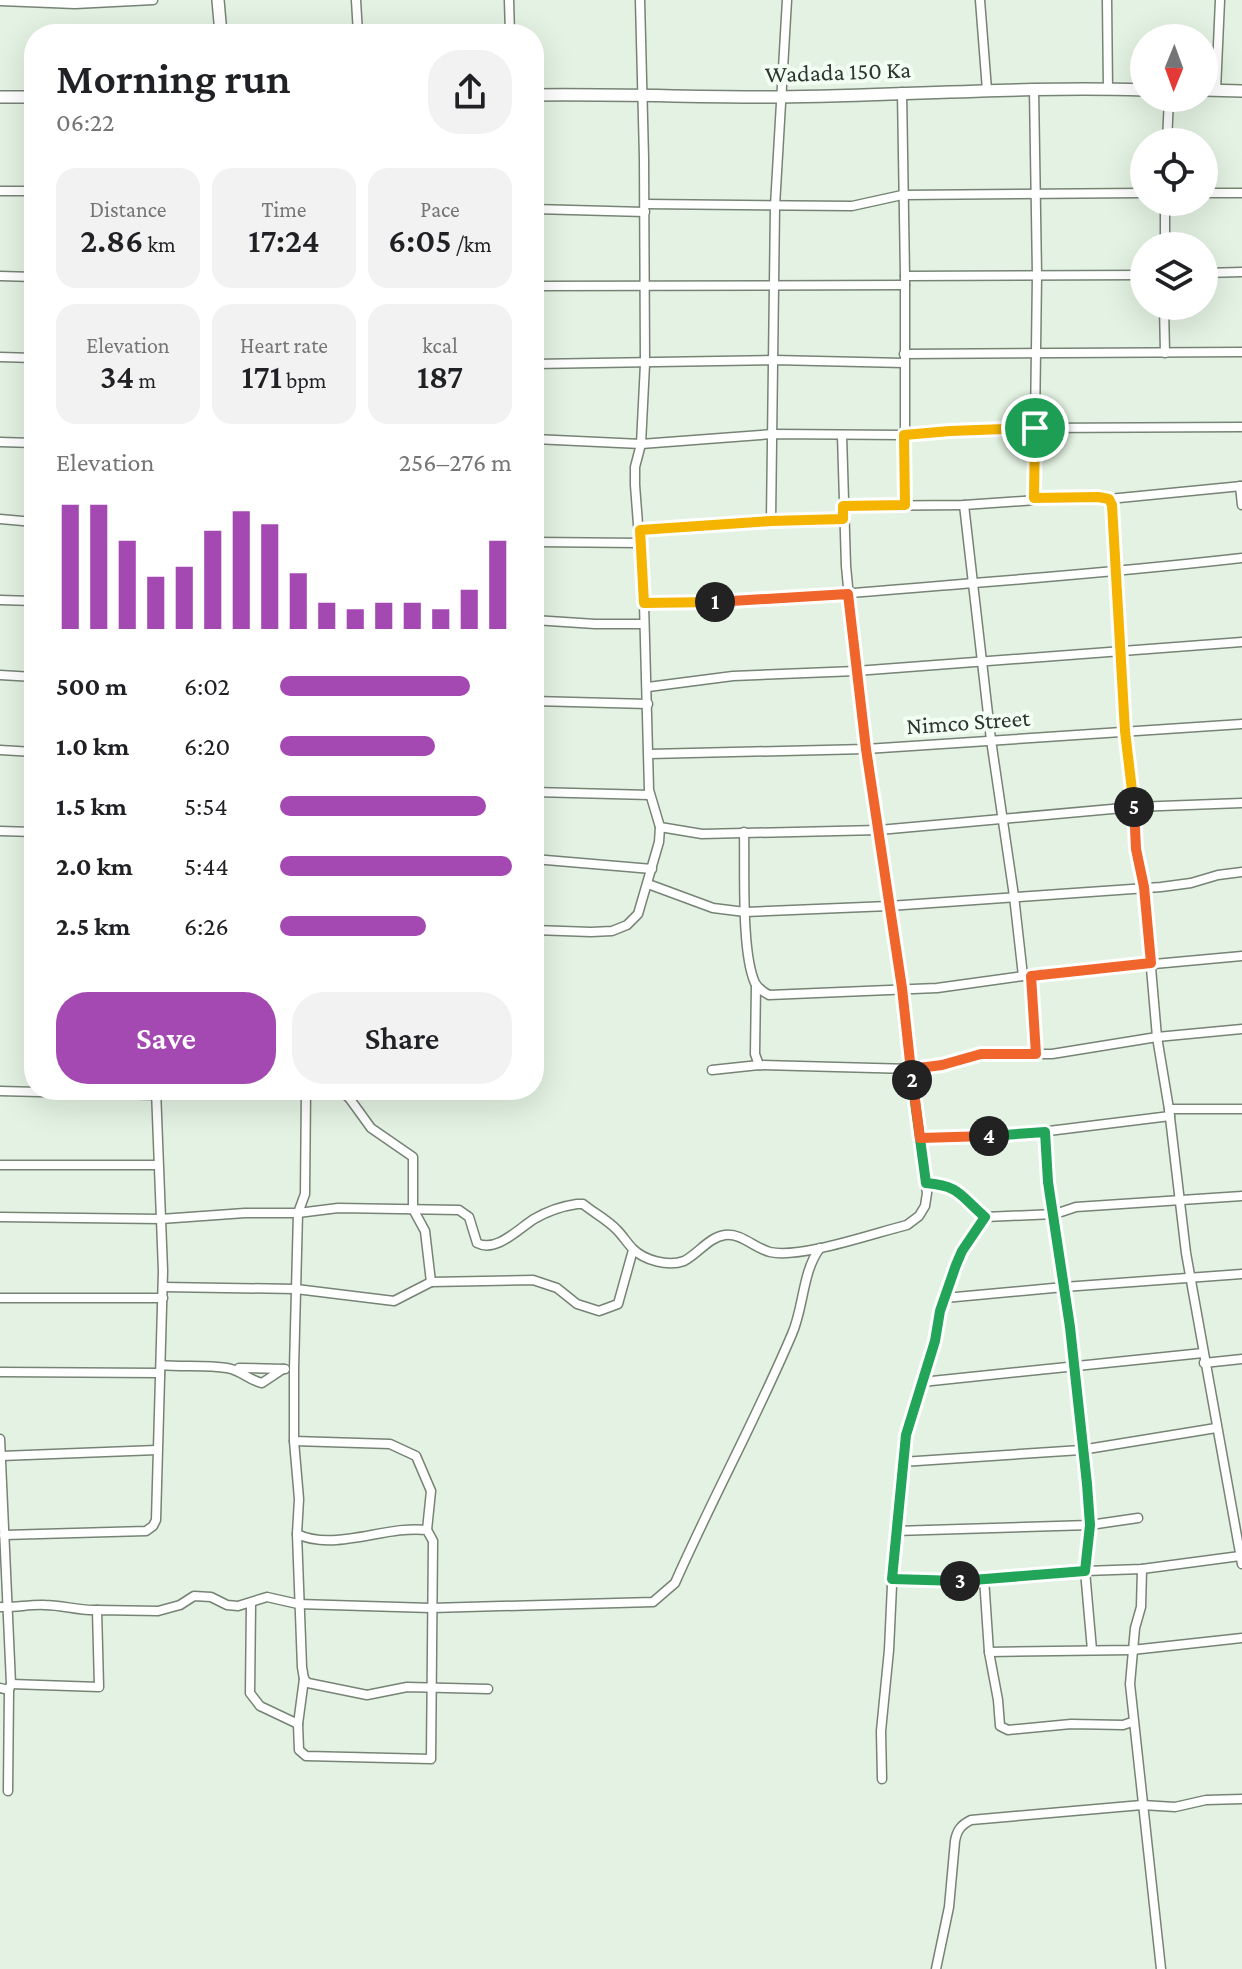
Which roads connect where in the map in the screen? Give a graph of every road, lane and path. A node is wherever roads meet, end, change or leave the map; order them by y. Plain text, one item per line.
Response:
1 (153, 0) edge
2 (218, 0) edge
3 (356, 0) edge
4 (509, 0) edge
5 (640, 0) edge
6 (787, 0) edge
7 (980, 0) edge
8 (1107, 0) edge
9 (1220, 0) edge
10 (0, 1) edge
11 (75, 2) edge
12 (220, 24) edge
13 (357, 24) edge
14 (510, 24) edge
15 (1217, 24) edge
16 (1034, 89) junction
17 (1108, 89) junction
18 (987, 90) junction
19 (1130, 90) edge
20 (1218, 90) edge
21 (1242, 91) edge
22 (902, 92) junction
23 (642, 93) junction
24 (544, 95) edge
25 (0, 97) edge
26 (24, 97) edge
27 (780, 97) junction
28 (0, 191) edge
29 (24, 191) edge
30 (1036, 193) junction
31 (1130, 193) edge
32 (1218, 193) edge
33 (1242, 193) edge
34 (902, 195) junction
35 (775, 206) junction
36 (645, 208) junction
37 (544, 209) edge
38 (1242, 272) edge
39 (1218, 273) edge
40 (1037, 275) junction
41 (1130, 275) edge
42 (0, 276) edge
43 (24, 277) edge
44 (905, 280) junction
45 (773, 285) junction
46 (544, 286) edge
47 (645, 286) junction
48 (1164, 320) edge
49 (1242, 352) edge
50 (1165, 353) junction
51 (1037, 355) junction
52 (0, 357) edge
53 (24, 358) edge
54 (904, 359) junction
55 (774, 360) junction
56 (544, 364) edge
57 (645, 364) junction
58 (1242, 427) edge
59 (1035, 428) junction
60 (773, 434) junction
61 (842, 435) junction
62 (904, 435) junction
63 (544, 439) edge
64 (0, 442) edge
65 (24, 443) edge
66 (641, 444) junction
67 (1241, 486) edge
68 (1109, 499) junction
69 (1036, 500) junction
70 (905, 505) junction
71 (964, 505) junction
72 (1242, 505) edge
73 (843, 506) junction
74 (0, 519) edge
75 (843, 519) junction
76 (24, 521) edge
77 (771, 521) junction
78 (640, 530) junction
79 (544, 542) edge
80 (641, 543) junction
81 (1242, 558) edge
82 (1114, 572) junction
83 (972, 583) junction
84 (848, 594) junction
85 (0, 600) edge
86 (24, 601) edge
87 (644, 603) junction
88 (544, 621) edge
89 (644, 624) junction
90 (1242, 642) edge
91 (1120, 649) junction
92 (983, 661) junction
93 (856, 671) junction
94 (0, 675) edge
95 (24, 676) edge
96 (648, 687) junction
97 (544, 701) edge
98 (648, 704) junction
99 (1242, 724) edge
100 (1125, 731) junction
101 (991, 740) junction
102 (866, 749) junction
103 (0, 750) edge
104 (24, 751) edge
105 (649, 754) junction
106 (544, 792) edge
107 (650, 795) junction
108 (1242, 803) edge
109 (1134, 807) junction
110 (1002, 819) junction
111 (660, 827) junction
112 (879, 830) junction
113 (0, 831) edge
114 (24, 832) edge
115 (744, 832) junction
116 (544, 860) edge
117 (652, 869) junction
118 (1242, 872) edge
119 (648, 884) junction
120 (1144, 887) junction
121 (1014, 896) junction
122 (889, 906) junction
123 (745, 912) junction
124 (544, 930) edge
125 (1242, 956) edge
126 (1151, 963) junction
127 (1027, 976) junction
128 (756, 985) junction
129 (902, 988) junction
130 (1242, 1029) edge
131 (1157, 1037) junction
132 (1036, 1054) junction
133 (759, 1065) junction
134 (911, 1069) junction
135 (712, 1070) dead end
136 (0, 1091) edge
137 (24, 1091) edge
138 (156, 1100) edge
139 (306, 1100) edge
140 (351, 1100) edge
141 (1242, 1109) edge
142 (1170, 1113) junction
143 (1045, 1132) junction
144 (920, 1138) junction
145 (0, 1165) edge
146 (158, 1165) junction
147 (926, 1183) junction
148 (1242, 1196) edge
149 (1180, 1202) junction
150 (413, 1209) junction
151 (298, 1213) junction
152 (1055, 1214) junction
153 (0, 1217) edge
154 (985, 1217) junction
155 (161, 1219) junction
156 (820, 1248) junction
157 (633, 1250) junction
158 (1242, 1274) edge
159 (1190, 1278) junction
160 (431, 1282) junction
161 (163, 1287) junction
162 (1064, 1287) junction
163 (296, 1289) junction
164 (0, 1298) edge
165 (163, 1298) junction
166 (945, 1298) junction
167 (1204, 1358) junction
168 (1242, 1359) edge
169 (1074, 1366) junction
170 (228, 1368) junction
171 (160, 1369) junction
172 (283, 1369) junction
173 (294, 1369) junction
174 (0, 1372) edge
175 (922, 1382) junction
176 (1216, 1428) junction
177 (294, 1441) junction
178 (0, 1443) edge
179 (157, 1450) junction
180 (1081, 1450) junction
181 (1, 1456) edge
182 (902, 1462) junction
183 (1242, 1503) edge
184 (1230, 1504) junction
185 (1138, 1518) dead end
186 (1090, 1525) junction
187 (427, 1530) junction
188 (895, 1531) junction
189 (297, 1534) junction
190 (4, 1535) junction
191 (1241, 1560) edge
192 (1142, 1569) junction
193 (1085, 1571) junction
194 (984, 1578) junction
195 (892, 1579) junction
196 (251, 1604) junction
197 (298, 1604) junction
198 (4, 1607) edge
199 (431, 1608) junction
200 (97, 1610) junction
201 (1242, 1638) edge
202 (1092, 1650) junction
203 (1132, 1650) junction
204 (989, 1652) junction
205 (304, 1679) junction
206 (7, 1688) edge
207 (431, 1688) junction
208 (488, 1689) dead end
209 (1132, 1722) junction
210 (298, 1724) junction
211 (882, 1779) dead end
212 (8, 1791) dead end
213 (1242, 1799) edge
214 (1142, 1805) junction
215 (936, 1969) edge
216 (1161, 1969) edge

1 - 11 street
2 - 12 street
3 - 13 street
4 - 14 street
5 - 23 street
6 - 27 street
7 - 18 street
8 - 17 street
9 - 15 street
10 - 11 street
16 - 17 street, Wadada 150 Ka
16 - 18 street, Wadada 150 Ka
16 - 30 street
17 - 19 street, Wadada 150 Ka
18 - 22 street, Wadada 150 Ka
20 - 21 street
22 - 27 street, Wadada 150 Ka
22 - 34 street
23 - 24 street, Wadada 150 Ka
23 - 27 street, Wadada 150 Ka
23 - 36 street
25 - 26 street
27 - 35 street
28 - 29 street
30 - 31 street
30 - 34 street
30 - 40 street
32 - 33 street
34 - 35 street
34 - 44 street
35 - 36 street
35 - 45 street
36 - 37 street
36 - 47 street
38 - 39 street
40 - 41 street
40 - 44 street
40 - 51 street
42 - 43 street
44 - 45 street
44 - 54 street
45 - 47 street
45 - 55 street
46 - 47 street
47 - 57 street
48 - 50 street
49 - 50 street
50 - 51 street
51 - 54 street
51 - 59 street
52 - 53 street
54 - 55 street
54 - 62 street
55 - 57 street
55 - 60 street
56 - 57 street
57 - 66 street
58 - 59 street
59 - 62 street
59 - 69 street
60 - 61 street
60 - 66 street
60 - 77 street
61 - 62 street
61 - 73 street
62 - 70 street
63 - 66 street
64 - 65 street
66 - 78 street
67 - 68 street
67 - 72 street
68 - 69 street
68 - 82 street
69 - 71 street
70 - 71 street
70 - 73 street
71 - 83 street
73 - 75 street
74 - 76 street
75 - 77 street
75 - 84 street
77 - 78 street
78 - 80 street
79 - 80 street
80 - 87 street
81 - 82 street
82 - 83 street
82 - 91 street
83 - 84 street
83 - 92 street
84 - 87 street
84 - 93 street
85 - 86 street
87 - 89 street
88 - 89 street
89 - 96 street
90 - 91 street
91 - 92 street
91 - 100 street
92 - 93 street
92 - 101 street
93 - 96 street
93 - 102 street
94 - 95 street
96 - 98 street
97 - 98 street
98 - 105 street
99 - 100 street, Nimco Street
100 - 101 street, Nimco Street
100 - 109 street
101 - 102 street, Nimco Street
101 - 110 street
102 - 105 street, Nimco Street
102 - 112 street
103 - 104 street
105 - 107 street
106 - 107 street
107 - 111 street
108 - 109 street
109 - 110 street
109 - 120 street
110 - 112 street
110 - 121 street
111 - 115 street
111 - 117 street
112 - 115 street
112 - 122 street
113 - 114 street
115 - 123 street
116 - 117 street
117 - 119 street
118 - 120 street
119 - 123 street
119 - 124 street
120 - 121 street
120 - 126 street
121 - 122 street
121 - 127 street
122 - 123 street
122 - 129 street
123 - 128 street
125 - 126 street
126 - 127 street
126 - 131 street
127 - 129 street
127 - 132 street
128 - 129 street
128 - 133 street
129 - 134 street
130 - 131 street
131 - 132 street
131 - 142 street
132 - 134 street
133 - 134 street
133 - 135 street
134 - 144 street
136 - 137 street
138 - 146 street
139 - 151 street
140 - 150 street
141 - 142 street
142 - 143 street
142 - 149 street
143 - 144 street
143 - 152 street
144 - 147 street
145 - 146 street
146 - 155 street
147 - 154 street
147 - 156 street
148 - 149 street
149 - 152 street
149 - 159 street
150 - 151 street
150 - 157 street
150 - 160 street
151 - 155 street
151 - 163 street
152 - 154 street
152 - 162 street
153 - 155 street
154 - 166 street
155 - 161 street
156 - 157 street
156 - 199 street
157 - 160 street
158 - 159 street
159 - 162 street
159 - 167 street
160 - 163 street
161 - 163 street
161 - 165 street
162 - 166 street
162 - 169 street
163 - 173 street
164 - 165 street
165 - 171 street
166 - 175 street
167 - 168 street
167 - 169 street
167 - 176 street
169 - 175 street
169 - 180 street
170 - 171 street
170 - 172 street
170 - 172 street
171 - 174 street
171 - 179 street
172 - 173 street
173 - 177 street
175 - 182 street
176 - 180 street
176 - 184 street
177 - 187 street
177 - 189 street
178 - 181 street
179 - 181 street
179 - 190 street
180 - 182 street
180 - 186 street
181 - 190 street
182 - 188 street
183 - 184 street
184 - 191 street
185 - 186 street
186 - 188 street
186 - 193 street
187 - 189 street
187 - 199 street
188 - 195 street
189 - 197 street
190 - 198 street
191 - 192 street
192 - 193 street
192 - 203 street
193 - 194 street
193 - 202 street
194 - 195 street
194 - 204 street
195 - 211 street
196 - 197 street
196 - 200 street
196 - 210 street
197 - 199 street
197 - 205 street
198 - 200 street
198 - 206 street
199 - 207 street
200 - 206 street
201 - 203 street
202 - 203 street
202 - 204 street
203 - 209 street
204 - 209 street
205 - 207 street
205 - 210 street
206 - 212 street
207 - 208 street
207 - 210 street
209 - 214 street
213 - 214 street
214 - 215 street
214 - 216 street

